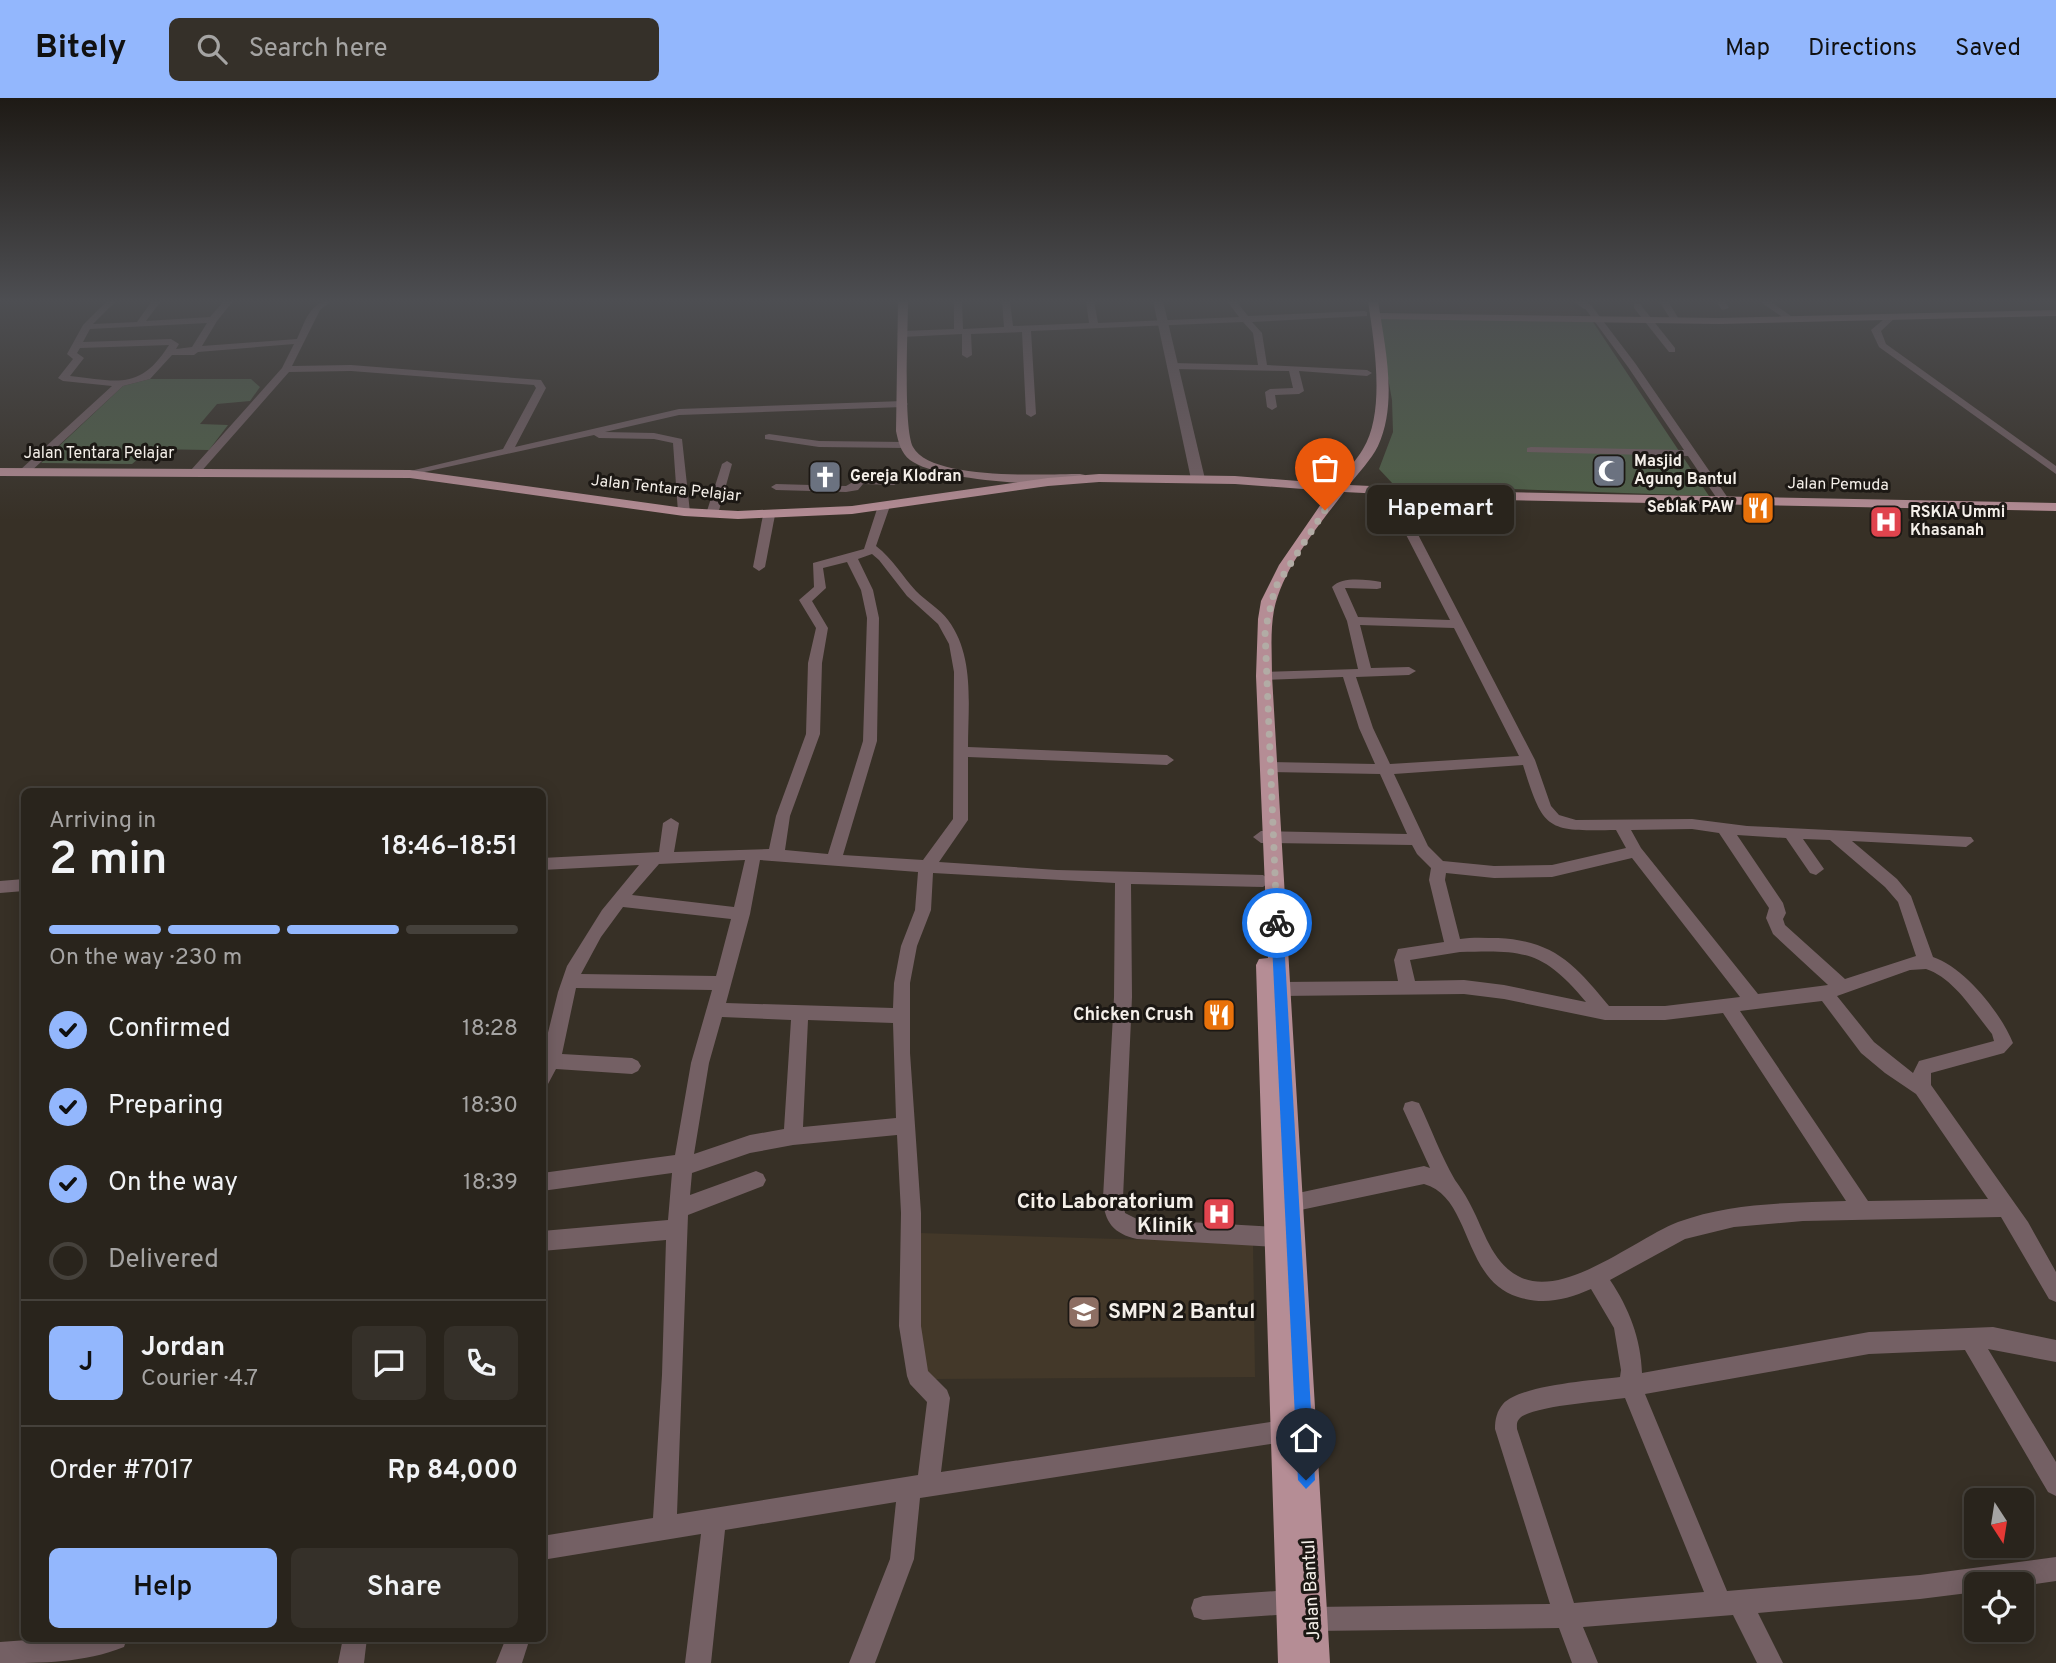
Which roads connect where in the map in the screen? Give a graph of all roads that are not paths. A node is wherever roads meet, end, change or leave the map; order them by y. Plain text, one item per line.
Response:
1 (66, 374) edge
2 (150, 374) edge
3 (282, 374) edge
4 (432, 374) edge
5 (903, 374) edge
6 (1029, 374) edge
7 (1174, 374) edge
8 (1295, 374) edge
9 (1367, 374) edge
10 (1378, 374) edge
11 (1637, 374) edge
12 (1922, 374) edge
13 (121, 384) junction
14 (903, 404) junction
15 (1272, 407) dead end
16 (1031, 414) dead end
17 (576, 435) junction
18 (769, 438) dead end
19 (905, 445) junction
20 (1531, 450) dead end
21 (506, 453) junction
22 (1692, 453) junction
23 (727, 464) dead end
24 (2056, 471) edge
25 (0, 472) edge
26 (24, 472) junction
27 (195, 472) junction
28 (410, 474) junction
29 (1119, 478) junction
30 (1198, 479) junction
31 (894, 482) dead end
32 (776, 487) dead end
33 (1333, 487) junction
34 (1390, 492) junction
35 (1724, 501) junction
36 (884, 506) junction
37 (2056, 507) edge
38 (684, 512) junction
39 (712, 514) junction
40 (769, 515) junction
41 (871, 548) junction
42 (851, 557) junction
43 (759, 568) dead end
44 (1377, 585) dead end
45 (1353, 621) junction
46 (1457, 624) junction
47 (1409, 671) dead end
48 (1366, 673) junction
49 (1348, 674) junction
50 (1264, 676) junction
51 (961, 752) junction
52 (1167, 760) dead end
53 (1528, 760) junction
54 (1269, 767) junction
55 (1387, 769) junction
56 (671, 823) dead end
57 (1620, 824) junction
58 (1723, 827) junction
59 (1790, 833) junction
60 (1833, 834) junction
61 (1267, 838) junction
62 (1417, 839) junction
63 (1966, 841) dead end
64 (1636, 852) junction
65 (754, 854) junction
66 (776, 855) junction
67 (661, 857) junction
68 (834, 859) junction
69 (546, 864) edge
70 (1439, 866) junction
71 (926, 868) junction
72 (1816, 869) dead end
73 (1123, 879) junction
74 (1263, 881) junction
75 (21, 885) edge
76 (0, 887) edge
77 (619, 900) junction
78 (742, 914) junction
79 (1463, 946) dead end
80 (1926, 962) junction
81 (570, 981) junction
82 (723, 983) junction
83 (1408, 988) junction
84 (1280, 989) junction
85 (1834, 990) junction
86 (1754, 1002) junction
87 (1727, 1005) junction
88 (715, 1010) junction
89 (800, 1013) junction
90 (1605, 1013) junction
91 (902, 1016) junction
92 (552, 1061) junction
93 (632, 1066) dead end
94 (546, 1071) edge
95 (1922, 1088) junction
96 (1412, 1109) dead end
97 (905, 1126) junction
98 (793, 1136) junction
99 (682, 1165) junction
100 (756, 1180) dead end
101 (1446, 1181) junction
102 (546, 1182) edge
103 (1291, 1203) junction
104 (2007, 1208) junction
105 (1863, 1210) junction
106 (678, 1219) junction
107 (1276, 1237) junction
108 (546, 1240) edge
109 (1595, 1277) junction
110 (2056, 1292) edge
111 (1970, 1338) junction
112 (2056, 1351) edge
113 (1631, 1386) junction
114 (1284, 1431) junction
115 (2056, 1484) edge
116 (919, 1488) junction
117 (714, 1522) junction
118 (664, 1530) junction
119 (546, 1547) edge
120 (2056, 1569) edge
121 (1730, 1603) junction
122 (1203, 1608) dead end
123 (1302, 1611) junction
124 (1566, 1616) junction
125 (102, 1642) edge
126 (354, 1642) edge
127 (517, 1642) edge
128 (0, 1655) edge
129 (60, 1656) edge
130 (865, 1662) edge
131 (351, 1663) edge
132 (509, 1663) edge
133 (698, 1663) edge
134 (1293, 1663) edge
135 (1315, 1663) edge
136 (1585, 1663) edge
137 (1770, 1663) edge

1 - 13 street
2 - 13 street
3 - 27 street
4 - 21 street
5 - 14 main road
6 - 16 street
7 - 30 street
8 - 15 street
9 - 33 main road
10 - 33 main road
11 - 22 street
12 - 24 street
13 - 26 street
14 - 17 street
14 - 19 main road
17 - 21 street
17 - 38 street
18 - 19 street
19 - 29 main road
20 - 22 street
21 - 28 street
22 - 35 street
23 - 39 street
25 - 26 main road, Jalan Tentara Pelajar
26 - 27 main road, Jalan Tentara Pelajar
27 - 28 main road, Jalan Tentara Pelajar
28 - 38 main road, Jalan Tentara Pelajar
29 - 30 main road, Jalan Tentara Pelajar
29 - 36 main road, Jalan Tentara Pelajar
30 - 33 main road, Jalan Tentara Pelajar
31 - 32 street
33 - 34 main road, Jalan Pemuda
33 - 50 main road, Jalan Bantul
33 - 61 main road, Jalan Bantul
34 - 35 main road, Jalan Pemuda
34 - 46 street
35 - 37 main road, Jalan Pemuda
36 - 40 main road, Jalan Tentara Pelajar
36 - 41 street
38 - 39 main road, Jalan Tentara Pelajar
39 - 40 main road, Jalan Tentara Pelajar
40 - 43 street
41 - 42 street
41 - 51 street
42 - 66 street
42 - 68 street
44 - 45 street
45 - 46 street
45 - 48 street
46 - 53 street
47 - 48 street
48 - 49 street
49 - 50 street
49 - 55 street
50 - 54 main road, Jalan Bantul
51 - 52 street
51 - 71 street
53 - 55 street
53 - 57 street
54 - 55 street
54 - 61 main road, Jalan Bantul
55 - 62 street
56 - 67 street
57 - 58 street
57 - 64 street
58 - 59 street
58 - 85 street
59 - 60 street
59 - 72 street
60 - 63 street
60 - 80 street
61 - 62 street
61 - 74 main road, Jalan Bantul
61 - 84 main road, Jalan Bantul
62 - 70 street
64 - 70 street
64 - 86 street
65 - 66 street
65 - 67 street
65 - 78 street
66 - 68 street
67 - 69 street
67 - 77 street
68 - 71 street
70 - 83 street
71 - 73 street
71 - 91 street
73 - 74 street
73 - 107 street
74 - 107 main road, Jalan Bantul
75 - 76 street
77 - 78 street
77 - 81 street
78 - 82 street
79 - 90 street
80 - 85 street
80 - 95 street
81 - 82 street
81 - 92 street
82 - 88 street
83 - 84 street
83 - 90 street
84 - 103 main road, Jalan Bantul
85 - 86 street
85 - 95 street
86 - 87 street
87 - 90 street
87 - 105 street
88 - 89 street
88 - 99 street
89 - 91 street
89 - 98 street
91 - 97 street
92 - 93 street
92 - 94 street
95 - 104 street
96 - 101 street
97 - 98 street
97 - 116 street
98 - 99 street
99 - 102 street
99 - 106 street
100 - 106 street
101 - 103 street
101 - 109 street
103 - 123 main road, Jalan Bantul
104 - 105 street
104 - 110 street
105 - 109 street
106 - 108 street
106 - 118 street
107 - 114 main road, Jalan Bantul
109 - 113 street
111 - 112 street
111 - 113 street
111 - 115 street
113 - 121 street
113 - 124 street
114 - 116 street
114 - 123 main road, Jalan Bantul
116 - 117 street
116 - 130 street
117 - 118 street
117 - 133 street
118 - 119 street
120 - 121 street
121 - 124 street
121 - 137 street
122 - 123 street
123 - 124 street
123 - 134 main road, Jalan Bantul
123 - 135 main road, Jalan Bantul
124 - 136 street
125 - 129 street
126 - 131 street
127 - 132 street
128 - 129 street

